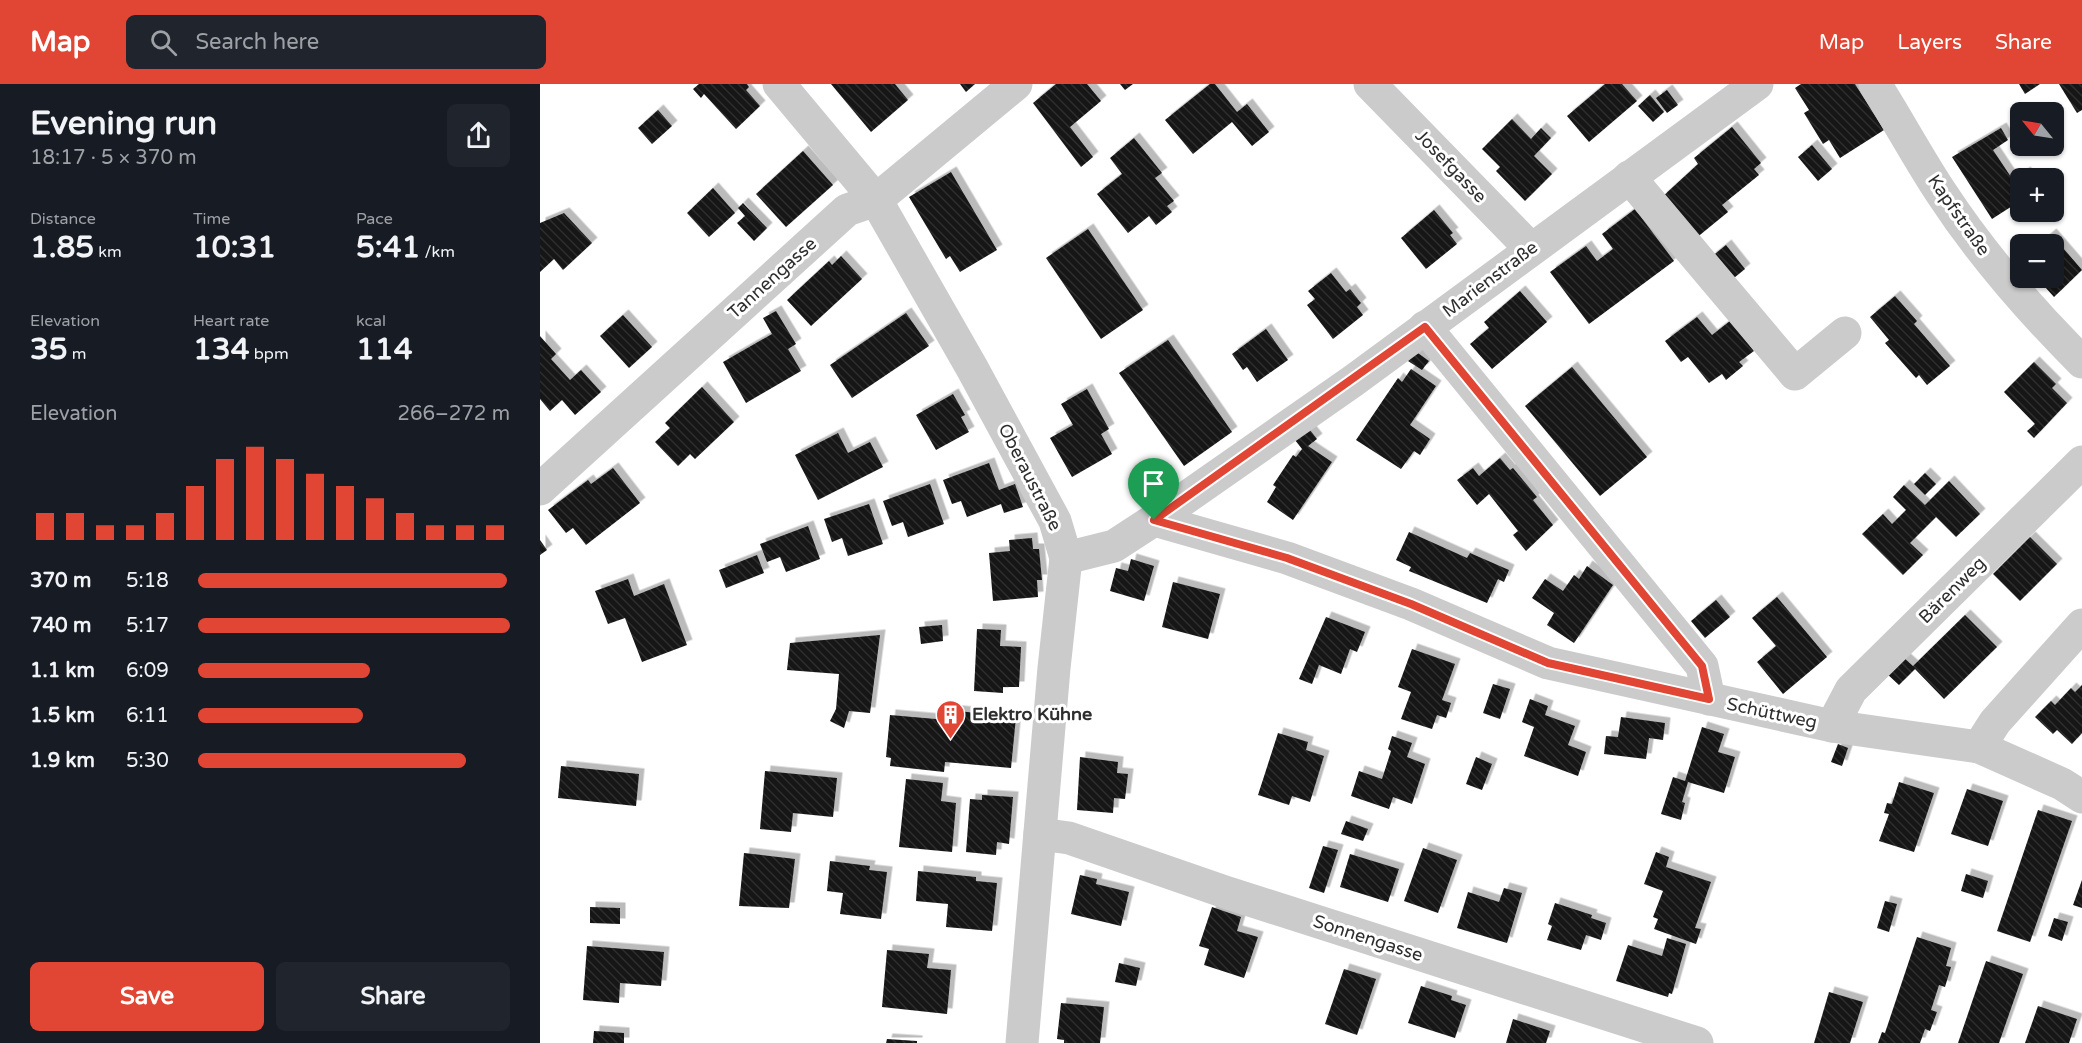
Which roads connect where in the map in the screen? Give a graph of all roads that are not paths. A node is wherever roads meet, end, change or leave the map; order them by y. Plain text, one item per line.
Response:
1 (779, 84) edge
2 (1016, 84) edge
3 (1370, 84) edge
4 (1757, 84) edge
5 (1875, 84) edge
6 (1629, 177) junction
7 (876, 200) junction
8 (1531, 249) junction
9 (1425, 327) junction
10 (1845, 333) dead end
11 (2082, 362) edge
12 (2082, 462) edge
13 (540, 489) edge
14 (1154, 520) junction
15 (1066, 558) junction
16 (2082, 625) edge
17 (1709, 699) junction
18 (1832, 726) junction
19 (1979, 747) junction
20 (2082, 797) edge
21 (1040, 834) junction
22 (1022, 1043) edge
23 (1697, 1043) edge

1 - 7 street, Oberaustraße
2 - 7 street, Tannengasse
3 - 8 street, Josefgasse
4 - 6 street, Marienstraße
5 - 11 street, Kapfstraße
6 - 8 street, Marienstraße
6 - 10 street
7 - 13 street, Tannengasse
7 - 15 street, Oberaustraße
8 - 9 street, Marienstraße
9 - 14 street, Marienstraße
9 - 17 street
12 - 18 street, Bärenweg
14 - 15 street, Marienstraße
14 - 17 street, Schüttweg
15 - 21 street, Oberaustraße
16 - 19 street
17 - 18 street, Schüttweg
18 - 19 street, Schüttweg
19 - 20 street, Schüttweg
21 - 22 street, Oberaustraße
21 - 23 street, Sonnengasse

